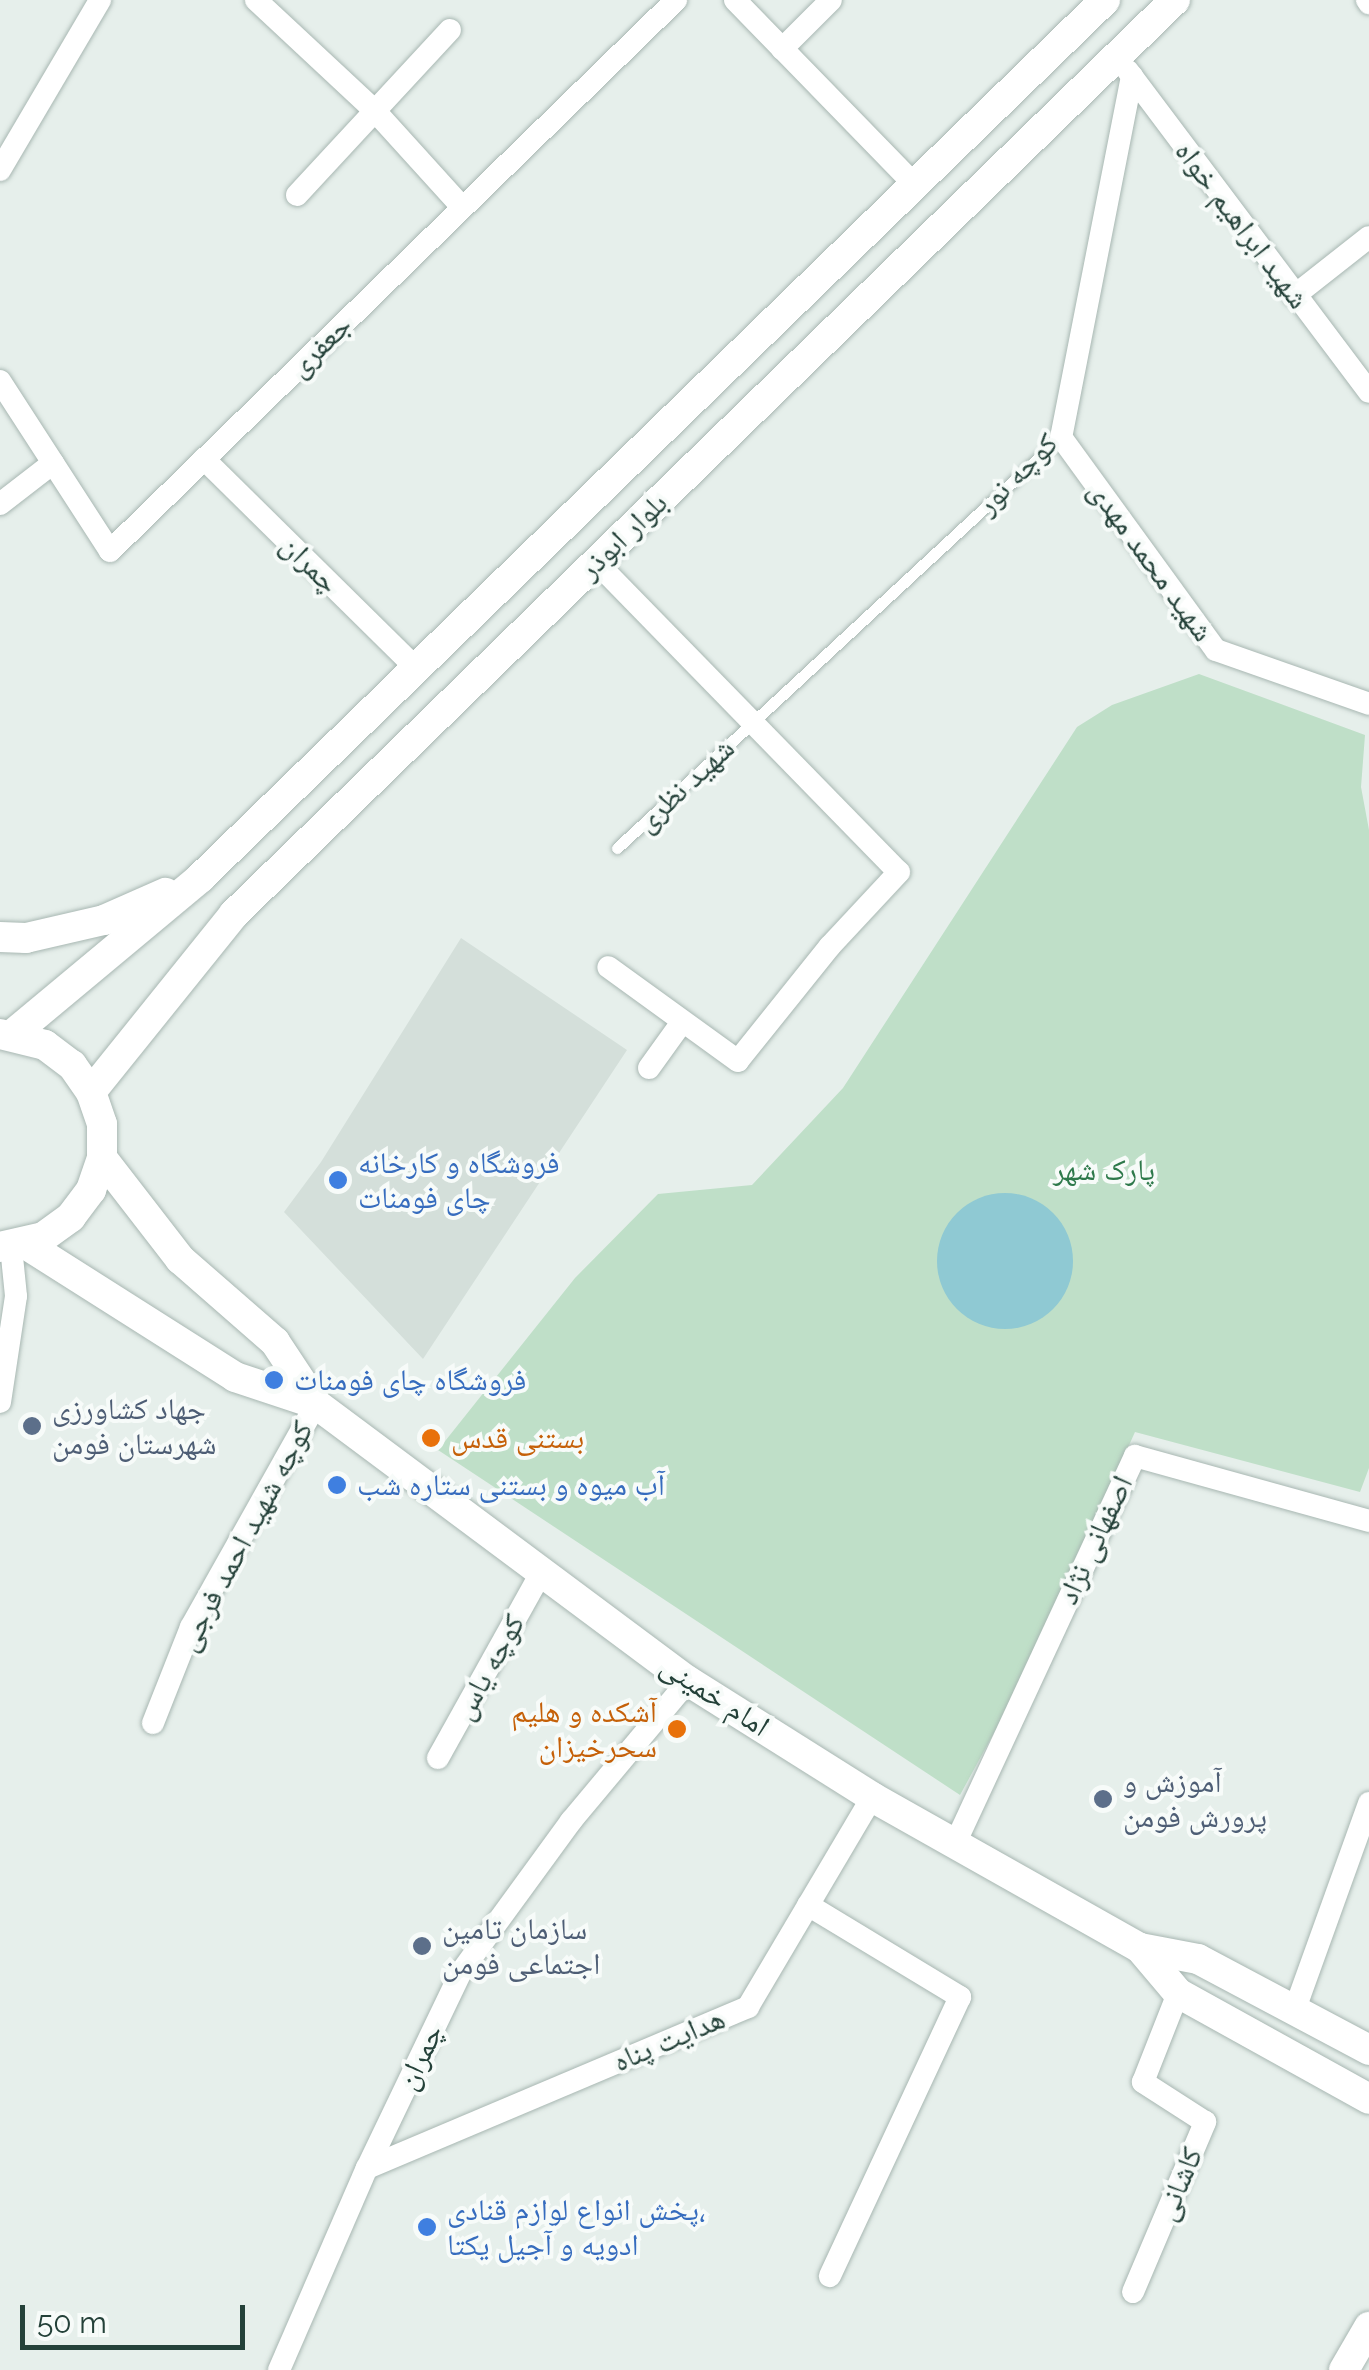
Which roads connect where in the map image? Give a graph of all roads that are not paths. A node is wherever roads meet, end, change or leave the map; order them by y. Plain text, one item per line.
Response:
1 (100, 0) edge
2 (676, 0) edge
3 (735, 0) edge
4 (831, 0) edge
5 (1104, 0) edge
6 (1176, 0) edge
7 (267, 1) edge
8 (450, 30) dead end
9 (782, 48) junction
10 (1124, 66) junction
11 (374, 111) junction
12 (0, 170) edge
13 (914, 184) junction
14 (297, 195) dead end
15 (462, 208) junction
16 (949, 220) junction
17 (1369, 238) edge
18 (1294, 296) junction
19 (0, 380) edge
20 (1369, 392) edge
21 (1061, 437) junction
22 (204, 460) junction
23 (53, 463) junction
24 (0, 504) edge
25 (596, 562) junction
26 (416, 668) junction
27 (1369, 704) edge
28 (753, 722) junction
29 (617, 848) dead end
30 (200, 878) junction
31 (0, 937) edge
32 (608, 967) dead end
33 (682, 1022) junction
34 (6, 1034) edge
35 (649, 1068) dead end
36 (91, 1092) junction
37 (102, 1158) junction
38 (12, 1246) edge
39 (0, 1402) edge
40 (316, 1404) junction
41 (1369, 1521) edge
42 (540, 1575) junction
43 (688, 1681) junction
44 (153, 1723) dead end
45 (438, 1758) dead end
46 (872, 1797) junction
47 (1369, 1804) edge
48 (954, 1846) junction
49 (808, 1905) junction
50 (1140, 1948) junction
51 (1178, 1993) junction
52 (1294, 2009) junction
53 (1369, 2050) edge
54 (1369, 2099) edge
55 (366, 2168) junction
56 (830, 2276) dead end
57 (1133, 2292) dead end
58 (1369, 2327) edge
59 (279, 2370) edge
60 (1344, 2370) edge

1 - 12 street
2 - 15 street, جعفری
3 - 9 street
4 - 9 street
5 - 13 street, بلوار ابوذر
6 - 10 street, بلوار ابوذر
7 - 11 street
8 - 11 street
9 - 13 street
10 - 16 street, بلوار ابوذر
10 - 18 street, شهید ابراهیم خواه
10 - 21 street, کوچه نور
11 - 14 street
11 - 15 street
13 - 16 street
13 - 26 street, بلوار ابوذر
15 - 22 street, جعفری
16 - 25 street, بلوار ابوذر
17 - 18 street
18 - 20 street, شهید ابراهیم خواه
19 - 23 street, جعفری
21 - 27 street, شهید محمد مهدی
21 - 28 lane, کوچه نور
22 - 23 street, جعفری
22 - 26 street, چمران
23 - 24 street
25 - 28 street
25 - 36 street, بلوار ابوذر
26 - 30 street, بلوار ابوذر
28 - 29 lane, شهید نظری
28 - 33 street
30 - 31 street
30 - 34 street, بلوار ابوذر
32 - 33 street
33 - 35 street
34 - 36 street
36 - 37 street
37 - 38 street
37 - 40 street, امام خمینی
38 - 39 street
38 - 40 street, امام خمینی
40 - 42 street, امام خمینی
40 - 44 street, کوچه شهید احمد فرجی
41 - 48 street, اصفهانی نژاد
42 - 43 street, امام خمینی
42 - 45 street, کوچه یاس
43 - 46 street, امام خمینی
43 - 55 street, چمران
46 - 48 street, امام خمینی
46 - 49 street, هدایت پناه
47 - 52 street
48 - 50 street, امام خمینی
49 - 55 street, هدایت پناه
49 - 56 street
50 - 51 street, امام خمینی
50 - 52 street, امام خمینی
51 - 54 street, امام خمینی
51 - 57 street, کاشانی
52 - 53 street, امام خمینی
55 - 59 street, چمران
58 - 60 street

